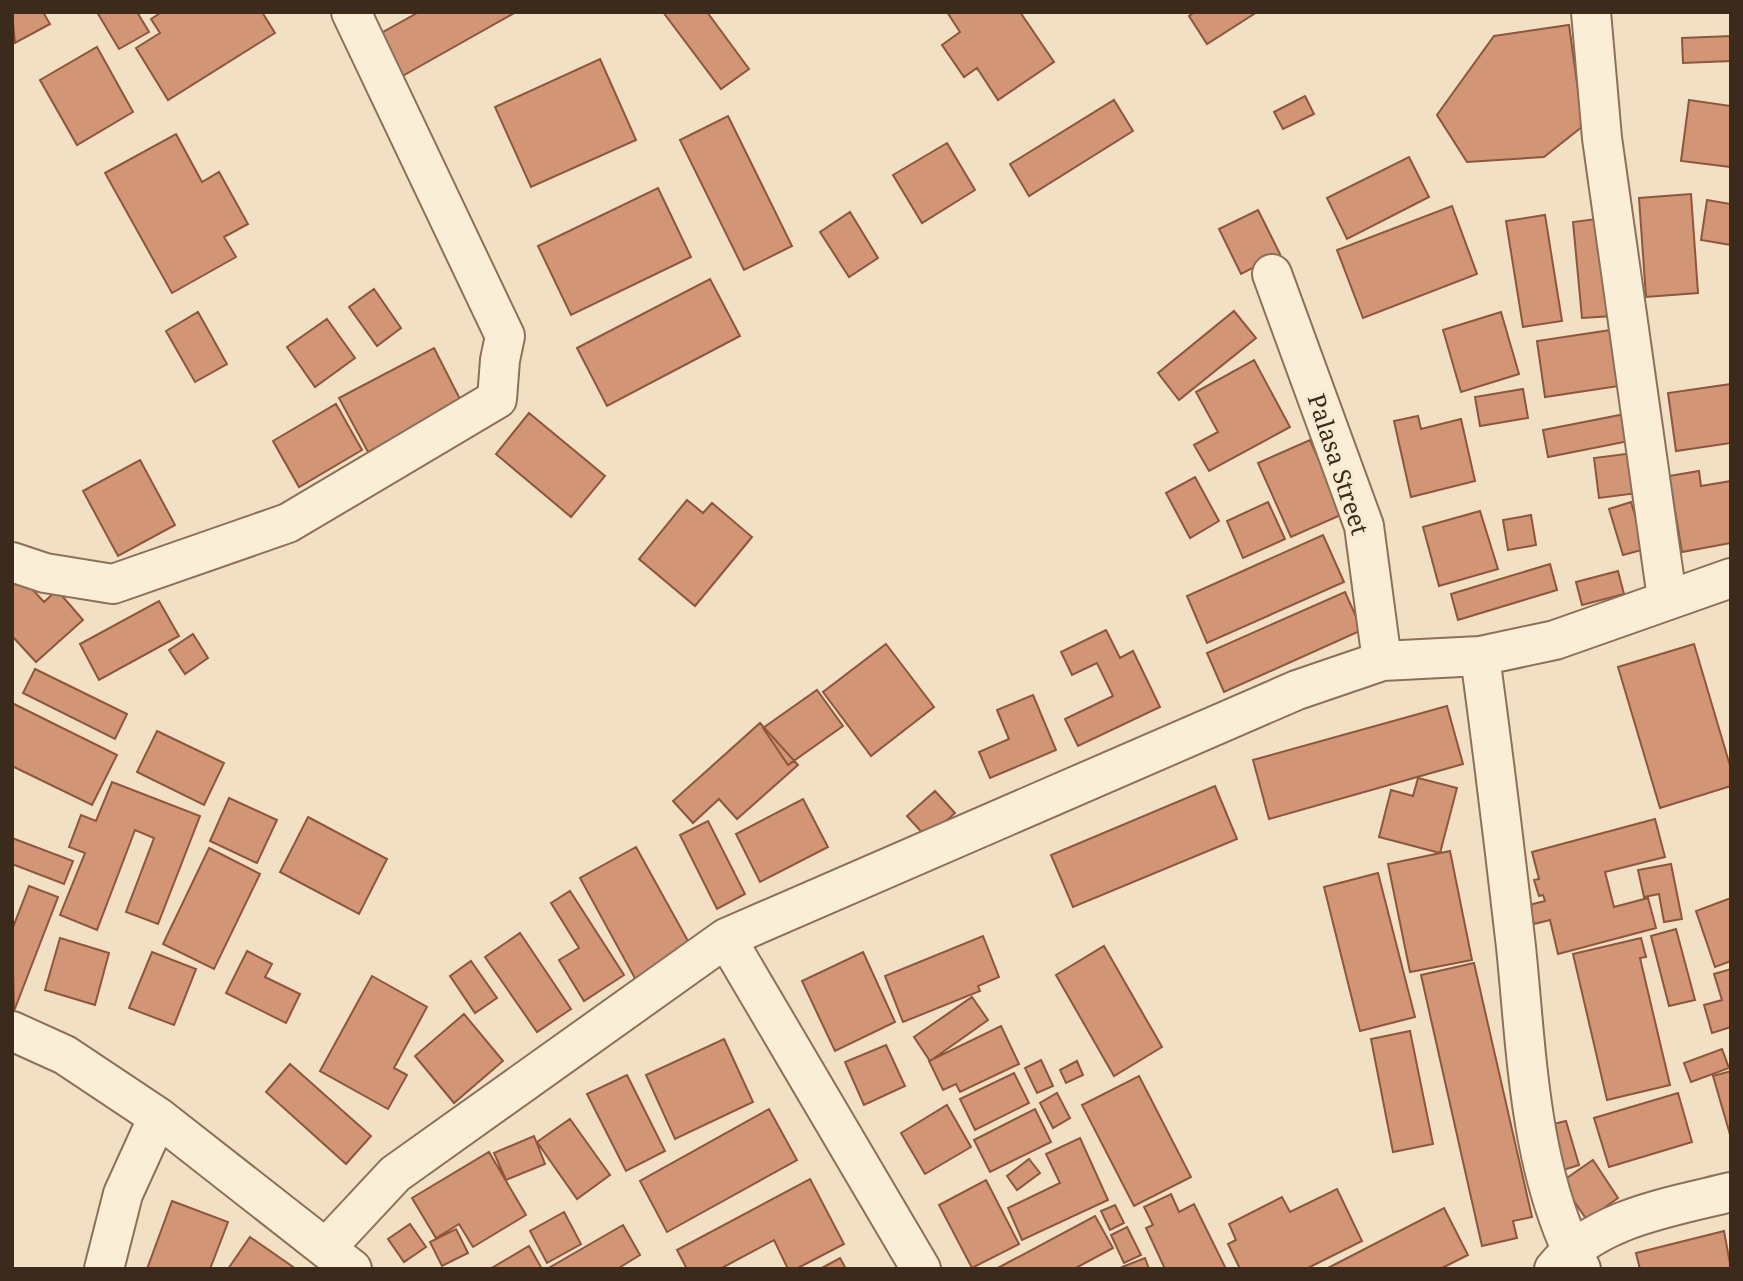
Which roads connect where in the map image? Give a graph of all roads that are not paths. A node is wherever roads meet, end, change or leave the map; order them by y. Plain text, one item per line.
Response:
1 (351, 12) edge
2 (1591, 12) edge
3 (1272, 274) dead end
4 (12, 562) edge
5 (1731, 578) edge
6 (1667, 598) junction
7 (1480, 656) junction
8 (1382, 661) junction
9 (726, 938) junction
10 (12, 1031) edge
11 (158, 1117) junction
12 (1731, 1192) edge
13 (339, 1258) edge
14 (1568, 1262) edge
15 (104, 1269) edge
16 (921, 1269) edge

1 - 4 street
2 - 6 street
3 - 8 street, Palasa Street
5 - 6 street
6 - 7 street
7 - 8 street
7 - 14 street
8 - 9 street
9 - 13 street
9 - 16 street
10 - 11 street
11 - 13 street
11 - 15 street
12 - 14 street

